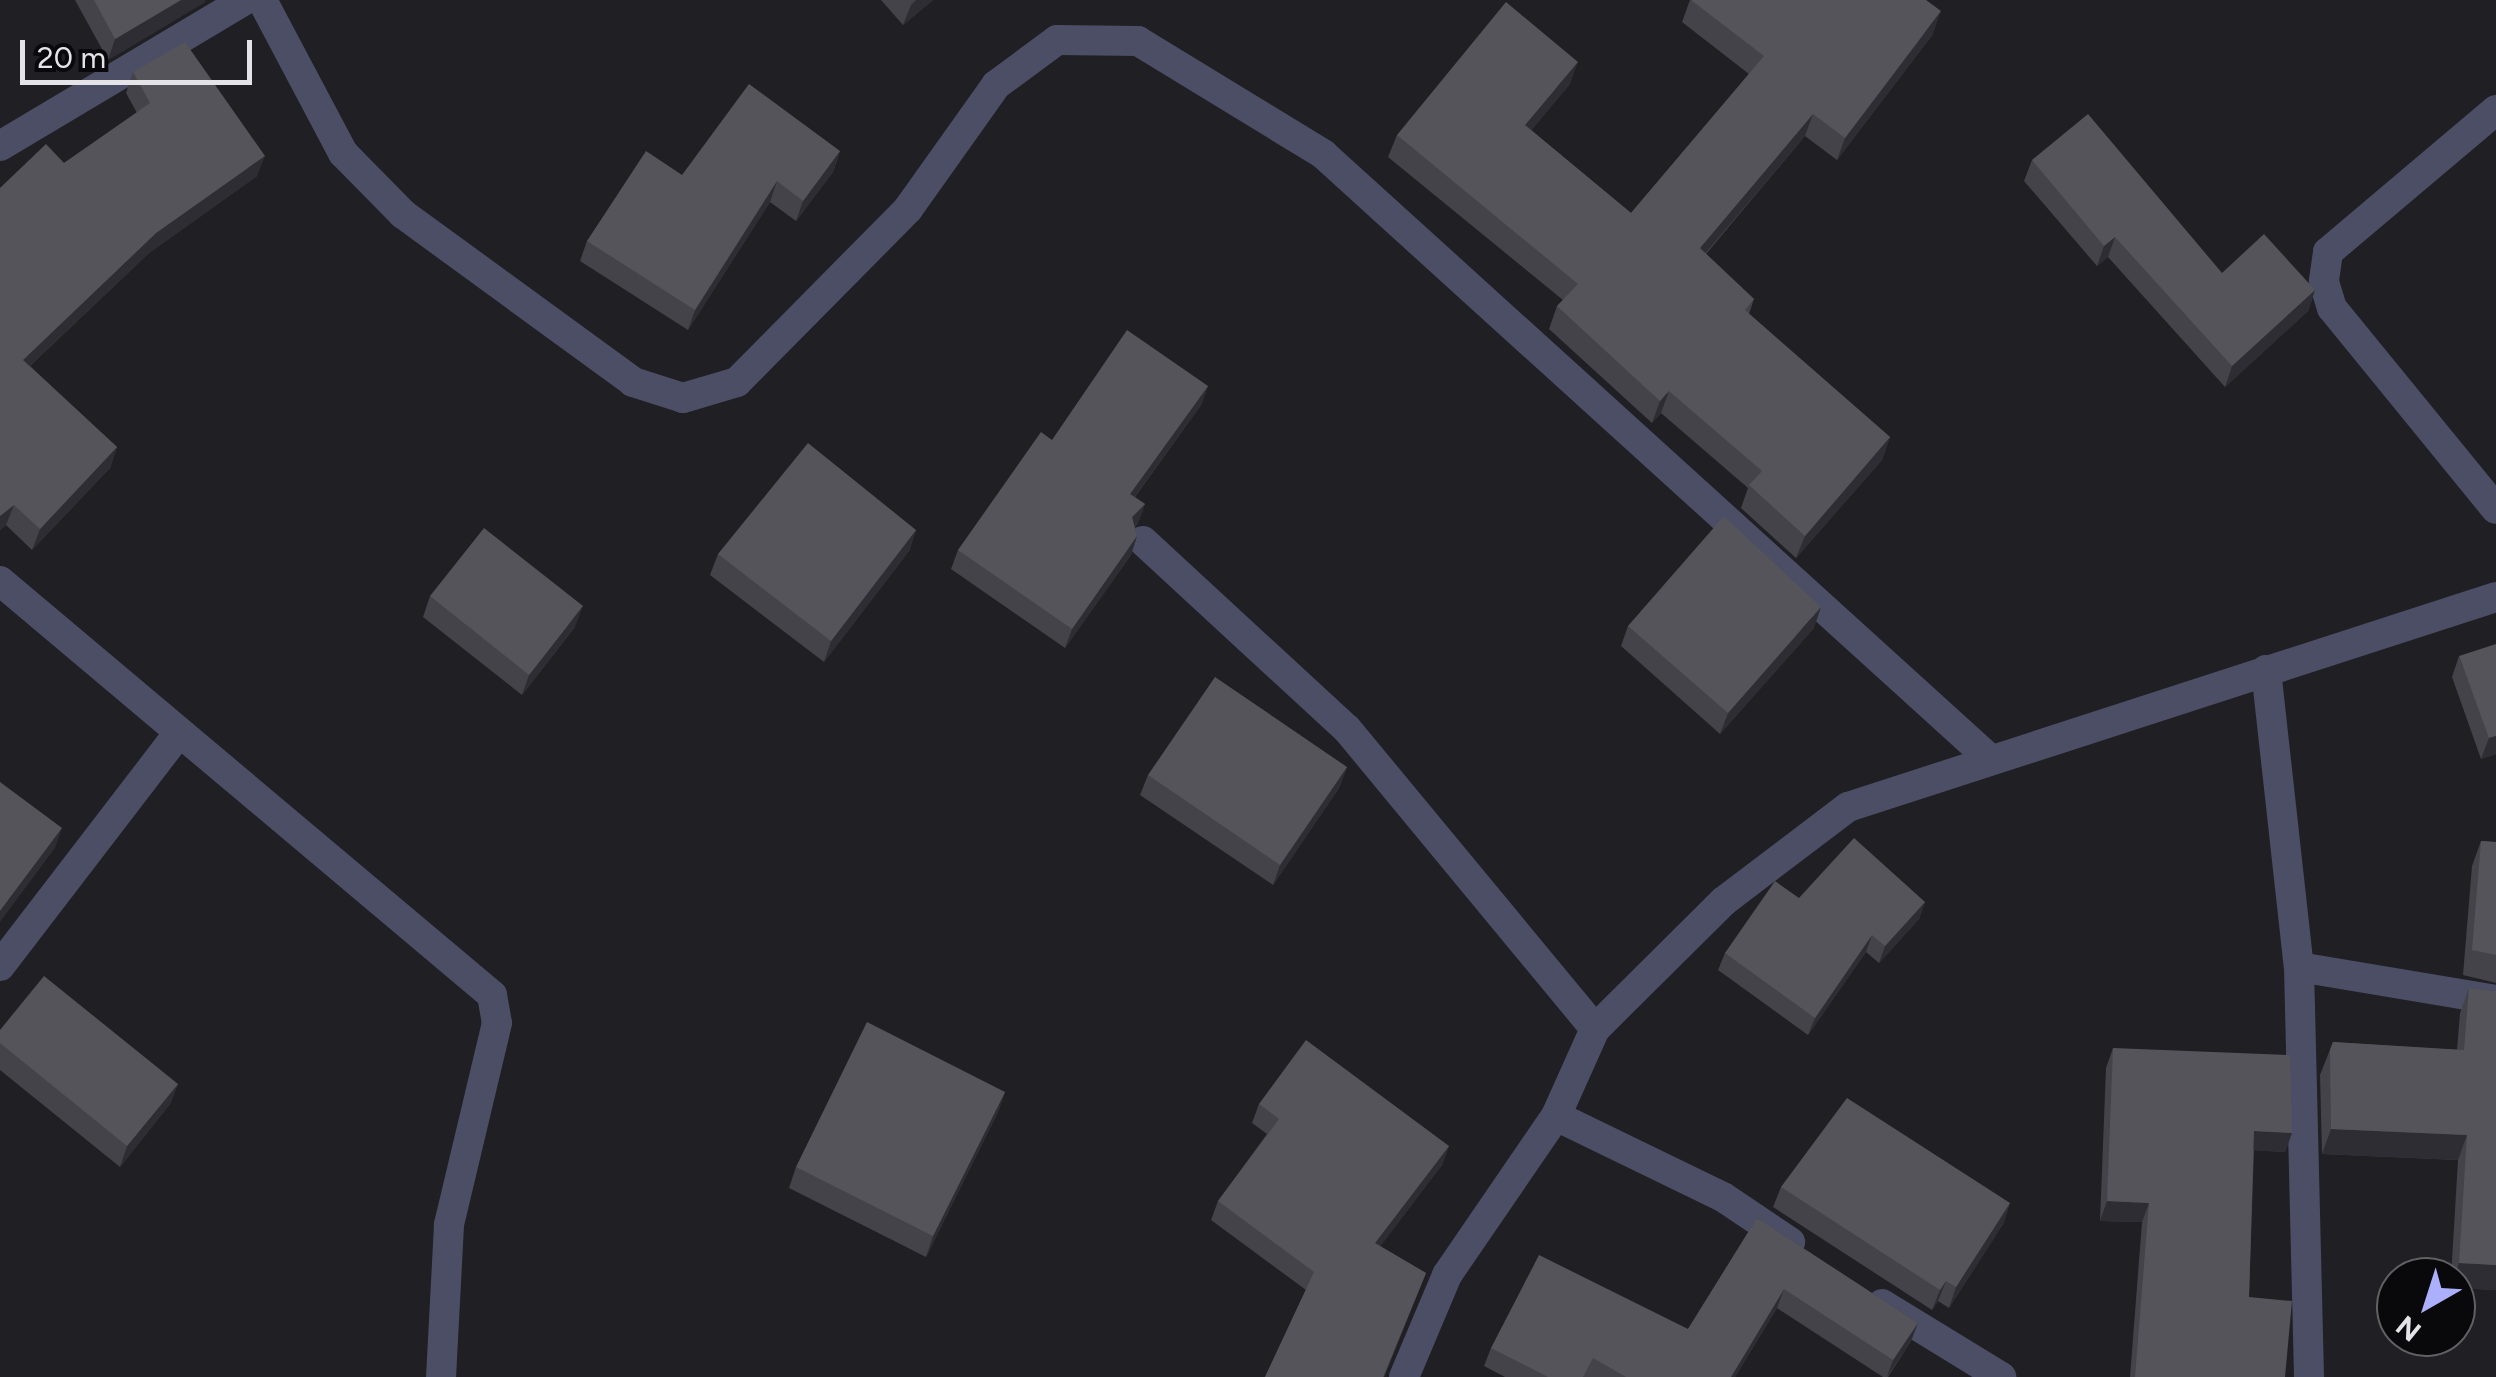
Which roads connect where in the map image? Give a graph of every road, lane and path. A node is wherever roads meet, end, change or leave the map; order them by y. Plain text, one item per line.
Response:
1 (245, 0) edge
2 (262, 0) edge
3 (2496, 110) edge
4 (0, 146) edge
5 (2496, 509) edge
6 (1143, 540) edge
7 (0, 581) edge
8 (2496, 596) edge
9 (2266, 670) junction
10 (178, 734) junction
11 (1991, 760) junction
12 (0, 966) edge
13 (2298, 967) junction
14 (2496, 1000) edge
15 (1596, 1029) junction
16 (1556, 1116) junction
17 (1822, 1263) edge
18 (1854, 1285) edge
19 (440, 1377) edge
20 (1404, 1377) edge
21 (2001, 1377) edge
22 (2309, 1377) edge

1 - 4 street
2 - 11 street
3 - 5 street
6 - 15 street
7 - 10 street
8 - 9 street
9 - 11 street
9 - 13 street
10 - 12 street
10 - 19 street
11 - 15 street
13 - 14 street
13 - 22 street
15 - 16 street
16 - 17 street
16 - 20 street
18 - 21 street

